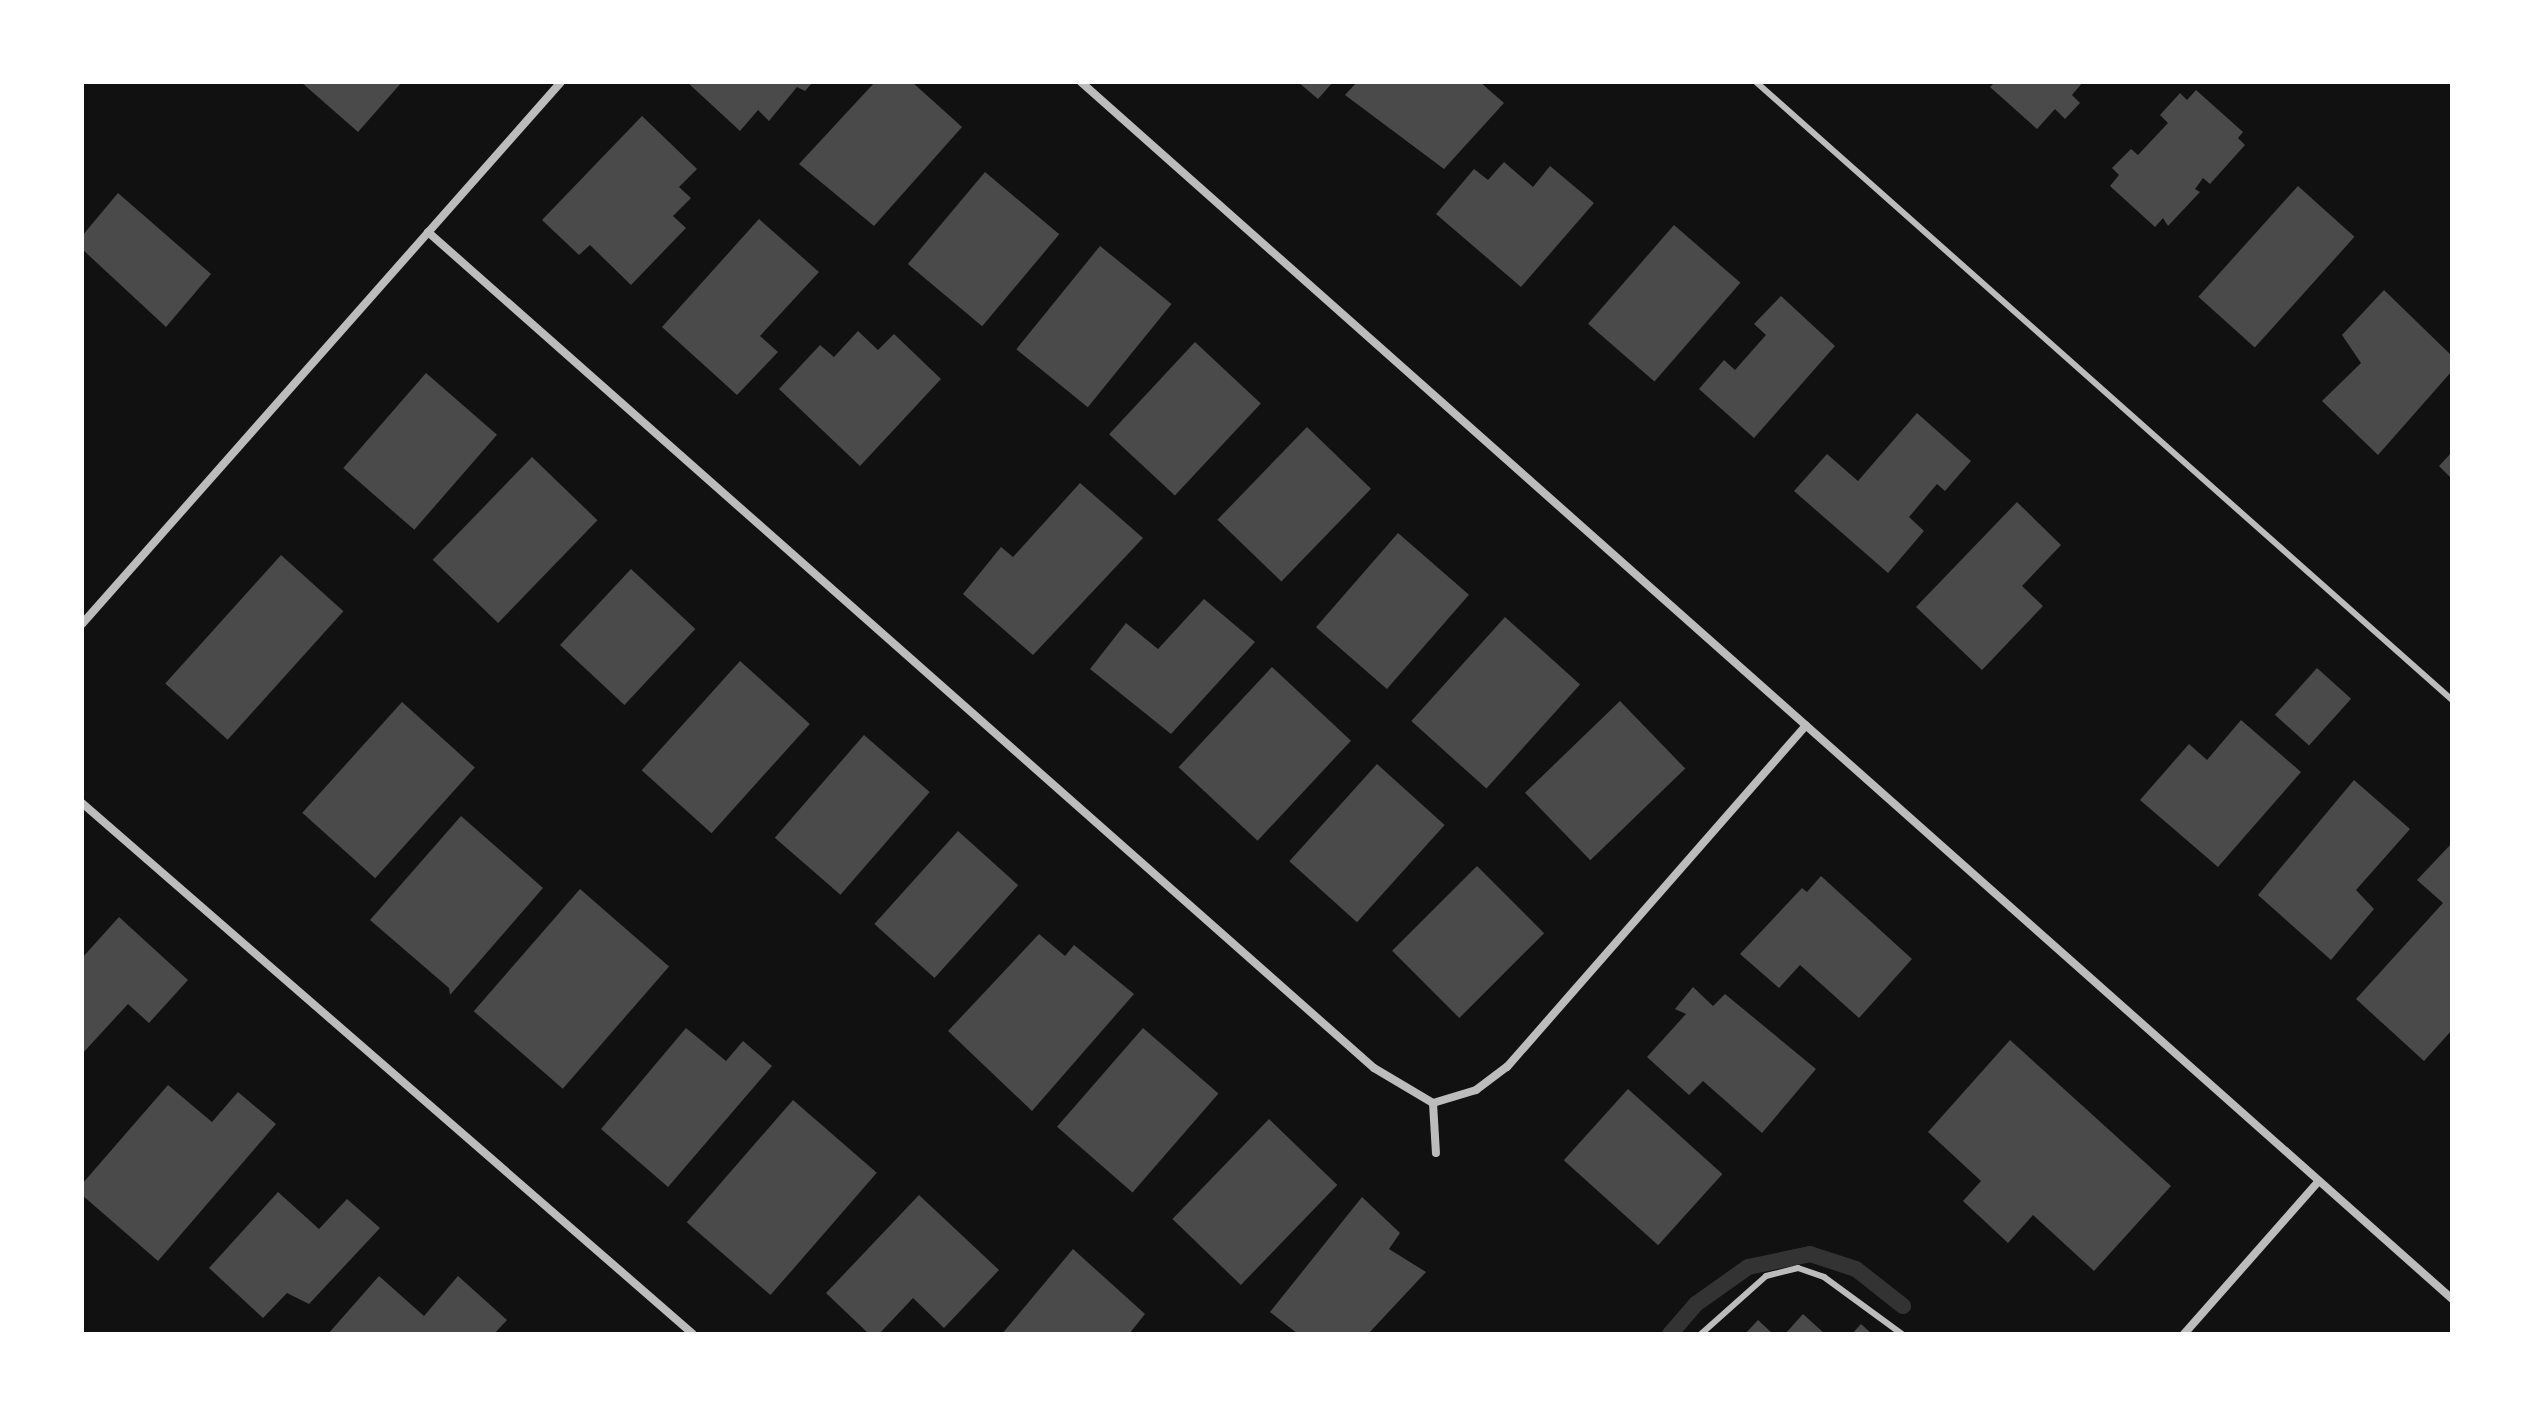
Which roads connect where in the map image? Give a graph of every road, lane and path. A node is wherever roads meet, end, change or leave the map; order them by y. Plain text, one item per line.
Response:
1 (561, 82) edge
2 (1081, 82) edge
3 (1756, 82) edge
4 (428, 232) junction
5 (82, 624) edge
6 (2452, 700) edge
7 (1806, 725) junction
8 (82, 803) edge
9 (1433, 1103) junction
10 (1436, 1153) dead end
11 (2319, 1181) junction
12 (2452, 1299) edge
13 (693, 1334) edge
14 (1701, 1334) edge
15 (1902, 1334) edge
16 (2184, 1334) edge

1 - 4 street
2 - 7 street
3 - 6 lane
4 - 5 street
4 - 9 street
7 - 9 street
7 - 11 street
8 - 13 street
9 - 10 street
11 - 12 street
11 - 16 street
14 - 15 lane

